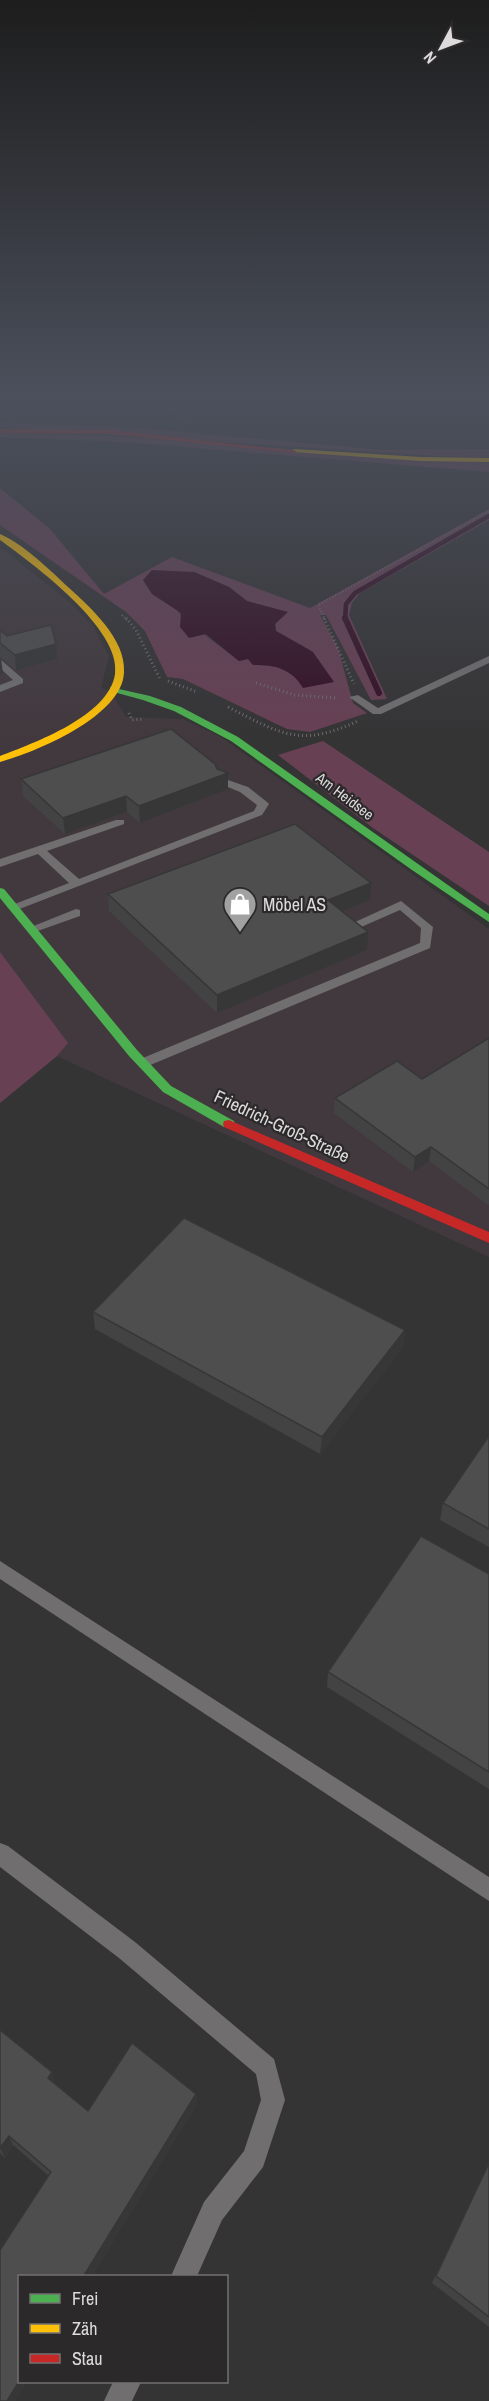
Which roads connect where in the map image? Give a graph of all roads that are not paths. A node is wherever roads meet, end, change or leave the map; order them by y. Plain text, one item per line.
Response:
1 (0, 536) edge
2 (118, 655) junction
3 (489, 659) edge
4 (0, 662) edge
5 (135, 670) dead end
6 (153, 685) dead end
7 (0, 689) edge
8 (110, 693) junction
9 (354, 697) road end
10 (182, 710) junction
11 (149, 712) dead end
12 (110, 715) dead end
13 (91, 716) junction
14 (0, 759) edge
15 (222, 781) edge
16 (120, 822) dead end
17 (40, 850) junction
18 (0, 863) edge
19 (77, 884) junction
20 (0, 891) edge
21 (13, 907) junction
22 (76, 913) dead end
23 (489, 919) edge
24 (348, 928) edge
25 (32, 929) junction
26 (143, 1063) junction
27 (489, 1238) edge
28 (0, 1569) edge
29 (0, 1854) edge
30 (489, 1890) edge
31 (185, 2275) edge
32 (127, 2383) edge
33 (117, 2401) edge

1 - 2 street
2 - 5 street
2 - 8 street
3 - 9 lane
4 - 7 lane
6 - 10 street
8 - 10 street, Am Heidsee
8 - 13 street
10 - 11 street
10 - 23 street, Am Heidsee
12 - 13 street
13 - 14 street
15 - 19 lane
16 - 17 lane
17 - 18 lane
17 - 19 lane
19 - 21 lane
20 - 21 street, Friedrich-Groß-Straße
21 - 25 street, Friedrich-Groß-Straße
22 - 25 lane
24 - 26 lane
25 - 26 street, Friedrich-Groß-Straße
26 - 27 street, Friedrich-Groß-Straße
28 - 30 lane
29 - 31 lane
32 - 33 lane

